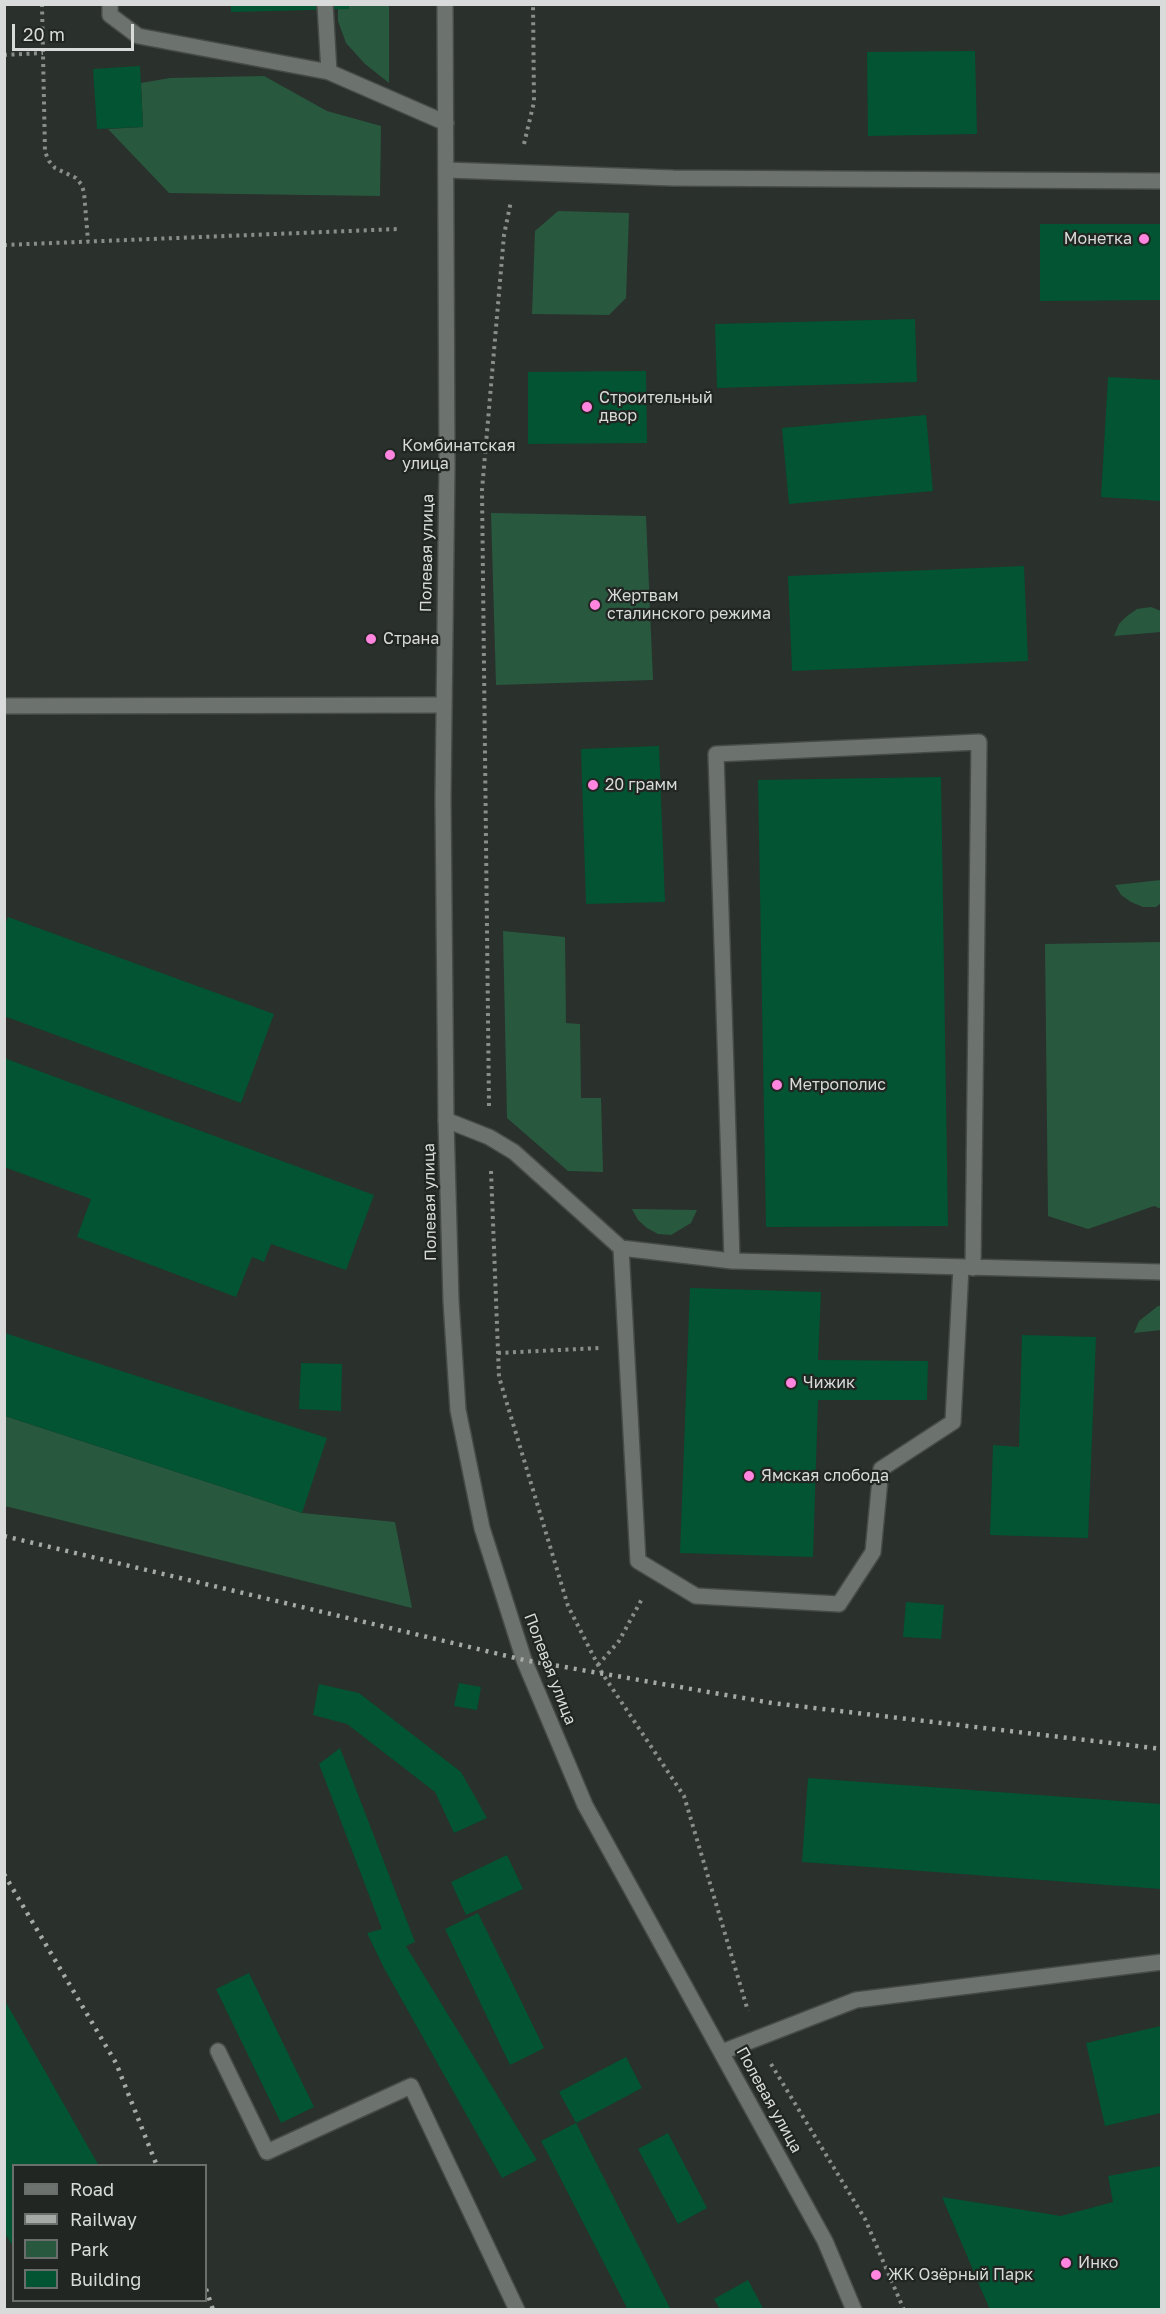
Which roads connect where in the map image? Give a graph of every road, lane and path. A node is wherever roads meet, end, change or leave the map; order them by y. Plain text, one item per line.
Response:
1 (42, 4) edge
2 (110, 4) edge
3 (325, 4) edge
4 (445, 4) edge
5 (43, 53) junction
6 (4, 55) edge
7 (328, 72) junction
8 (446, 123) junction
9 (446, 170) junction
10 (1161, 181) edge
11 (398, 229) dead end
12 (88, 241) junction
13 (4, 245) edge
14 (443, 705) junction
15 (4, 706) edge
16 (446, 1120) junction
17 (621, 1248) junction
18 (732, 1261) junction
19 (967, 1268) junction
20 (1161, 1272) edge
21 (626, 1347) junction
22 (498, 1353) dead end
23 (634, 1615) dead end
24 (598, 1665) dead end
25 (1161, 1962) edge
26 (218, 2051) dead end
27 (722, 2052) junction
28 (517, 2310) edge
29 (854, 2310) edge

1 - 5 path
2 - 7 street
3 - 7 street
4 - 8 street, Полевая улица
5 - 6 path
5 - 12 path
7 - 8 street
8 - 9 street, Полевая улица
9 - 10 street
9 - 14 street, Полевая улица
11 - 12 path
12 - 13 path
14 - 15 street
14 - 16 street, Полевая улица
16 - 17 street
16 - 27 street, Полевая улица
17 - 18 street
17 - 21 street
18 - 19 street
18 - 19 street
19 - 20 street
19 - 21 street
21 - 22 path
23 - 24 path
25 - 27 street
26 - 28 street
27 - 29 street, Полевая улица

